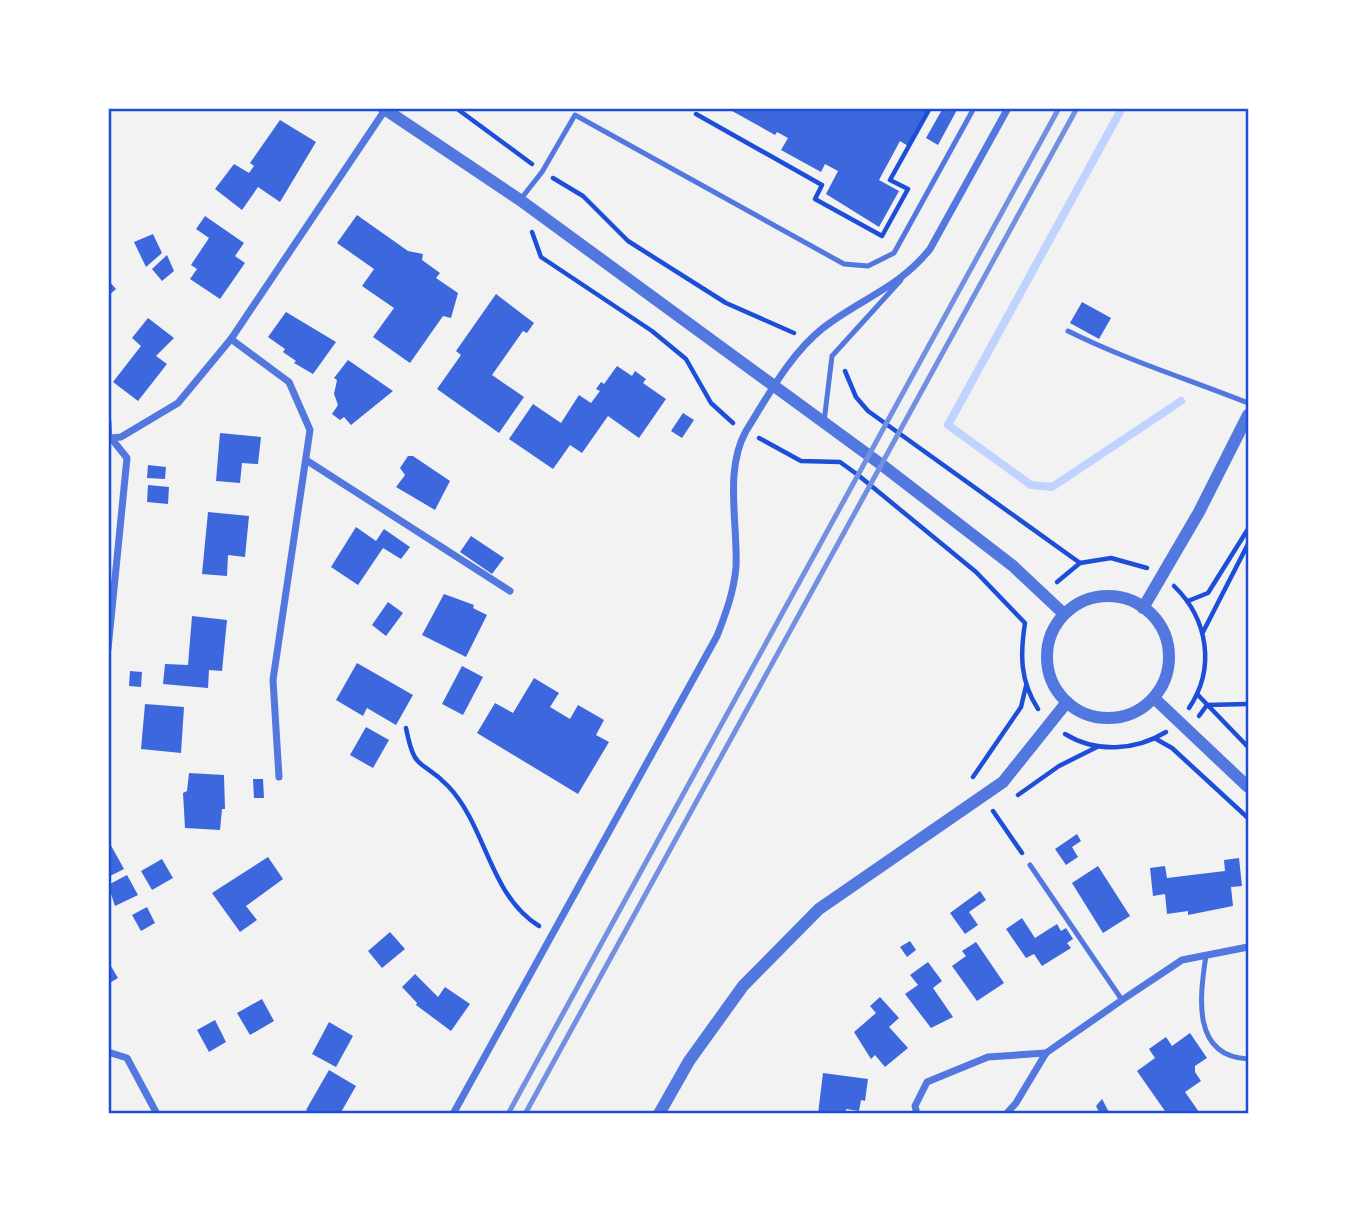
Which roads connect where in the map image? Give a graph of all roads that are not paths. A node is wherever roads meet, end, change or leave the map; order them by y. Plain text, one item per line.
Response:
1 (974, 108) edge
2 (1009, 108) edge
3 (384, 109) edge
4 (520, 200) junction
5 (901, 280) junction
6 (1068, 331) dead end
7 (231, 338) junction
8 (775, 386) junction
9 (1248, 403) edge
10 (1248, 415) edge
11 (108, 422) edge
12 (824, 422) junction
13 (110, 440) edge
14 (306, 460) junction
15 (510, 591) dead end
16 (1143, 608) junction
17 (1064, 614) junction
18 (108, 649) edge
19 (1154, 698) junction
20 (1067, 702) junction
21 (279, 777) dead end
22 (1248, 787) edge
23 (1030, 865) road end
24 (1248, 947) edge
25 (1206, 955) junction
26 (1122, 1000) junction
27 (108, 1052) edge
28 (1046, 1053) junction
29 (1248, 1059) edge
30 (157, 1114) edge
31 (453, 1114) edge
32 (659, 1114) edge
33 (917, 1114) edge
34 (1006, 1114) edge

1 - 4 lane
2 - 5 street
3 - 4 street
3 - 7 street
4 - 8 street
5 - 8 street
5 - 12 lane
6 - 9 lane
7 - 13 street
7 - 14 street
8 - 12 street
8 - 31 street
10 - 16 street
11 - 13 street
12 - 17 street
13 - 18 street
14 - 15 street
14 - 21 street
16 - 17 street
16 - 19 street
17 - 20 street
19 - 20 street
19 - 22 street
20 - 32 street
23 - 26 lane
24 - 25 street
25 - 26 street
25 - 29 lane
26 - 28 street
27 - 30 street
28 - 33 street
28 - 34 street

